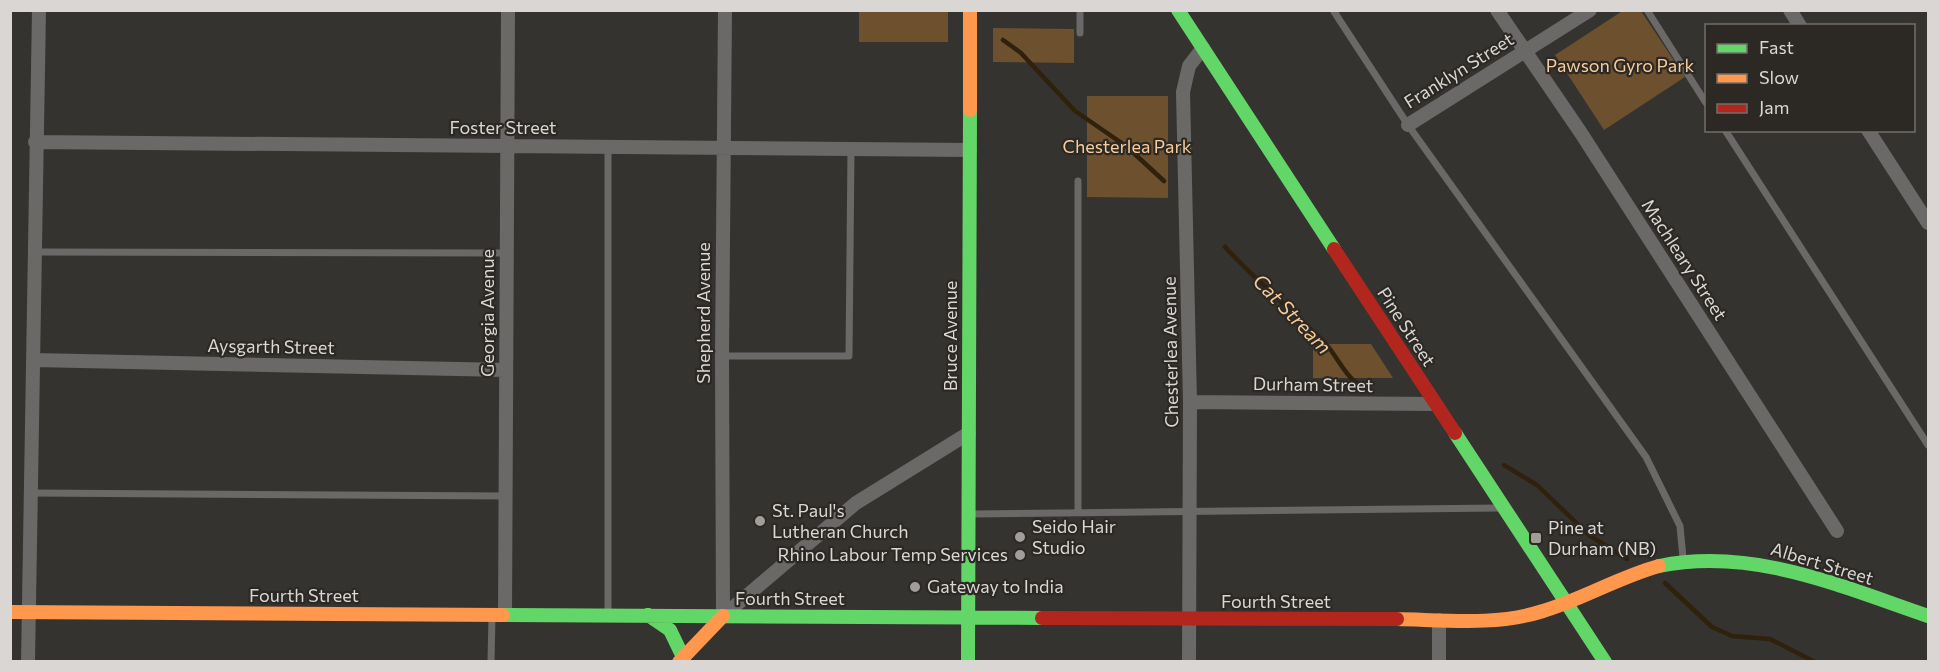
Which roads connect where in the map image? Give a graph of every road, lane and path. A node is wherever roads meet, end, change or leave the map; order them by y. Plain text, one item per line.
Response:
1 (39, 10) edge
2 (508, 10) edge
3 (725, 10) edge
4 (970, 10) edge
5 (1080, 10) edge
6 (1178, 10) edge
7 (1333, 10) edge
8 (1497, 10) edge
9 (1590, 10) edge
10 (1647, 10) edge
11 (1790, 10) edge
12 (1799, 24) edge
13 (1080, 33) dead end
14 (1203, 48) junction
15 (1524, 51) junction
16 (1705, 99) edge
17 (1408, 124) junction
18 (1726, 132) edge
19 (1869, 132) edge
20 (36, 142) junction
21 (507, 146) junction
22 (608, 147) junction
23 (724, 148) junction
24 (851, 149) junction
25 (970, 150) junction
26 (1078, 181) dead end
27 (1929, 223) edge
28 (35, 252) junction
29 (507, 253) junction
30 (722, 356) junction
31 (34, 360) junction
32 (506, 370) junction
33 (1190, 402) junction
34 (1435, 404) junction
35 (969, 433) junction
36 (1929, 445) edge
37 (32, 493) junction
38 (506, 496) junction
39 (1504, 508) junction
40 (1190, 511) junction
41 (1078, 513) junction
42 (969, 514) junction
43 (1837, 531) dead end
44 (1683, 560) junction
45 (1567, 605) junction
46 (10, 612) edge
47 (29, 612) junction
48 (499, 615) junction
49 (648, 615) junction
50 (608, 616) junction
51 (723, 616) junction
52 (1929, 616) edge
53 (969, 618) junction
54 (1189, 619) junction
55 (1439, 620) junction
56 (681, 659) edge
57 (28, 662) edge
58 (491, 662) edge
59 (968, 662) edge
60 (1189, 662) edge
61 (1439, 662) edge
62 (1605, 662) edge

1 - 20 street
2 - 21 street, Georgia Avenue
3 - 23 street, Shepherd Avenue
4 - 25 street, Bruce Avenue
5 - 13 lane
6 - 14 street, Pine Street
7 - 17 lane
8 - 15 street, Machleary Street
9 - 15 street, Franklyn Street
10 - 16 lane
11 - 12 street
14 - 33 street, Chesterlea Avenue
14 - 34 street, Pine Street
15 - 17 street, Franklyn Street
15 - 43 street, Machleary Street
17 - 44 lane
18 - 36 lane
19 - 27 street
20 - 21 street, Foster Street
20 - 28 street
21 - 22 street, Foster Street
21 - 29 street, Georgia Avenue
22 - 23 street, Foster Street
22 - 50 lane
23 - 24 street, Foster Street
23 - 30 street, Shepherd Avenue
24 - 25 street, Foster Street
24 - 30 lane
25 - 35 street, Bruce Avenue
26 - 41 lane
28 - 29 lane
28 - 31 street
29 - 32 street, Georgia Avenue
30 - 51 street, Shepherd Avenue
31 - 32 street, Aysgarth Street
31 - 37 street
32 - 38 street, Georgia Avenue
33 - 34 street, Durham Street
33 - 40 street, Chesterlea Avenue
34 - 39 street, Pine Street
35 - 42 street, Bruce Avenue
35 - 51 street
37 - 38 lane
37 - 47 street
38 - 48 street, Georgia Avenue
39 - 40 lane
39 - 45 street, Pine Street
40 - 41 lane
40 - 54 street, Chesterlea Avenue
41 - 42 lane
42 - 53 street, Bruce Avenue
44 - 45 street, Albert Street
44 - 52 street, Albert Street
45 - 55 street, Fourth Street
45 - 62 street, Pine Street
46 - 47 street, Fourth Street
47 - 48 street, Fourth Street
47 - 57 street
48 - 50 street, Fourth Street
48 - 58 lane
49 - 50 street, Fourth Street
49 - 51 street, Fourth Street
49 - 56 street
51 - 53 street, Fourth Street
51 - 56 street
53 - 54 street, Fourth Street
53 - 59 street, Bruce Avenue
54 - 55 street, Fourth Street
54 - 60 street, Chesterlea Avenue
55 - 61 street

